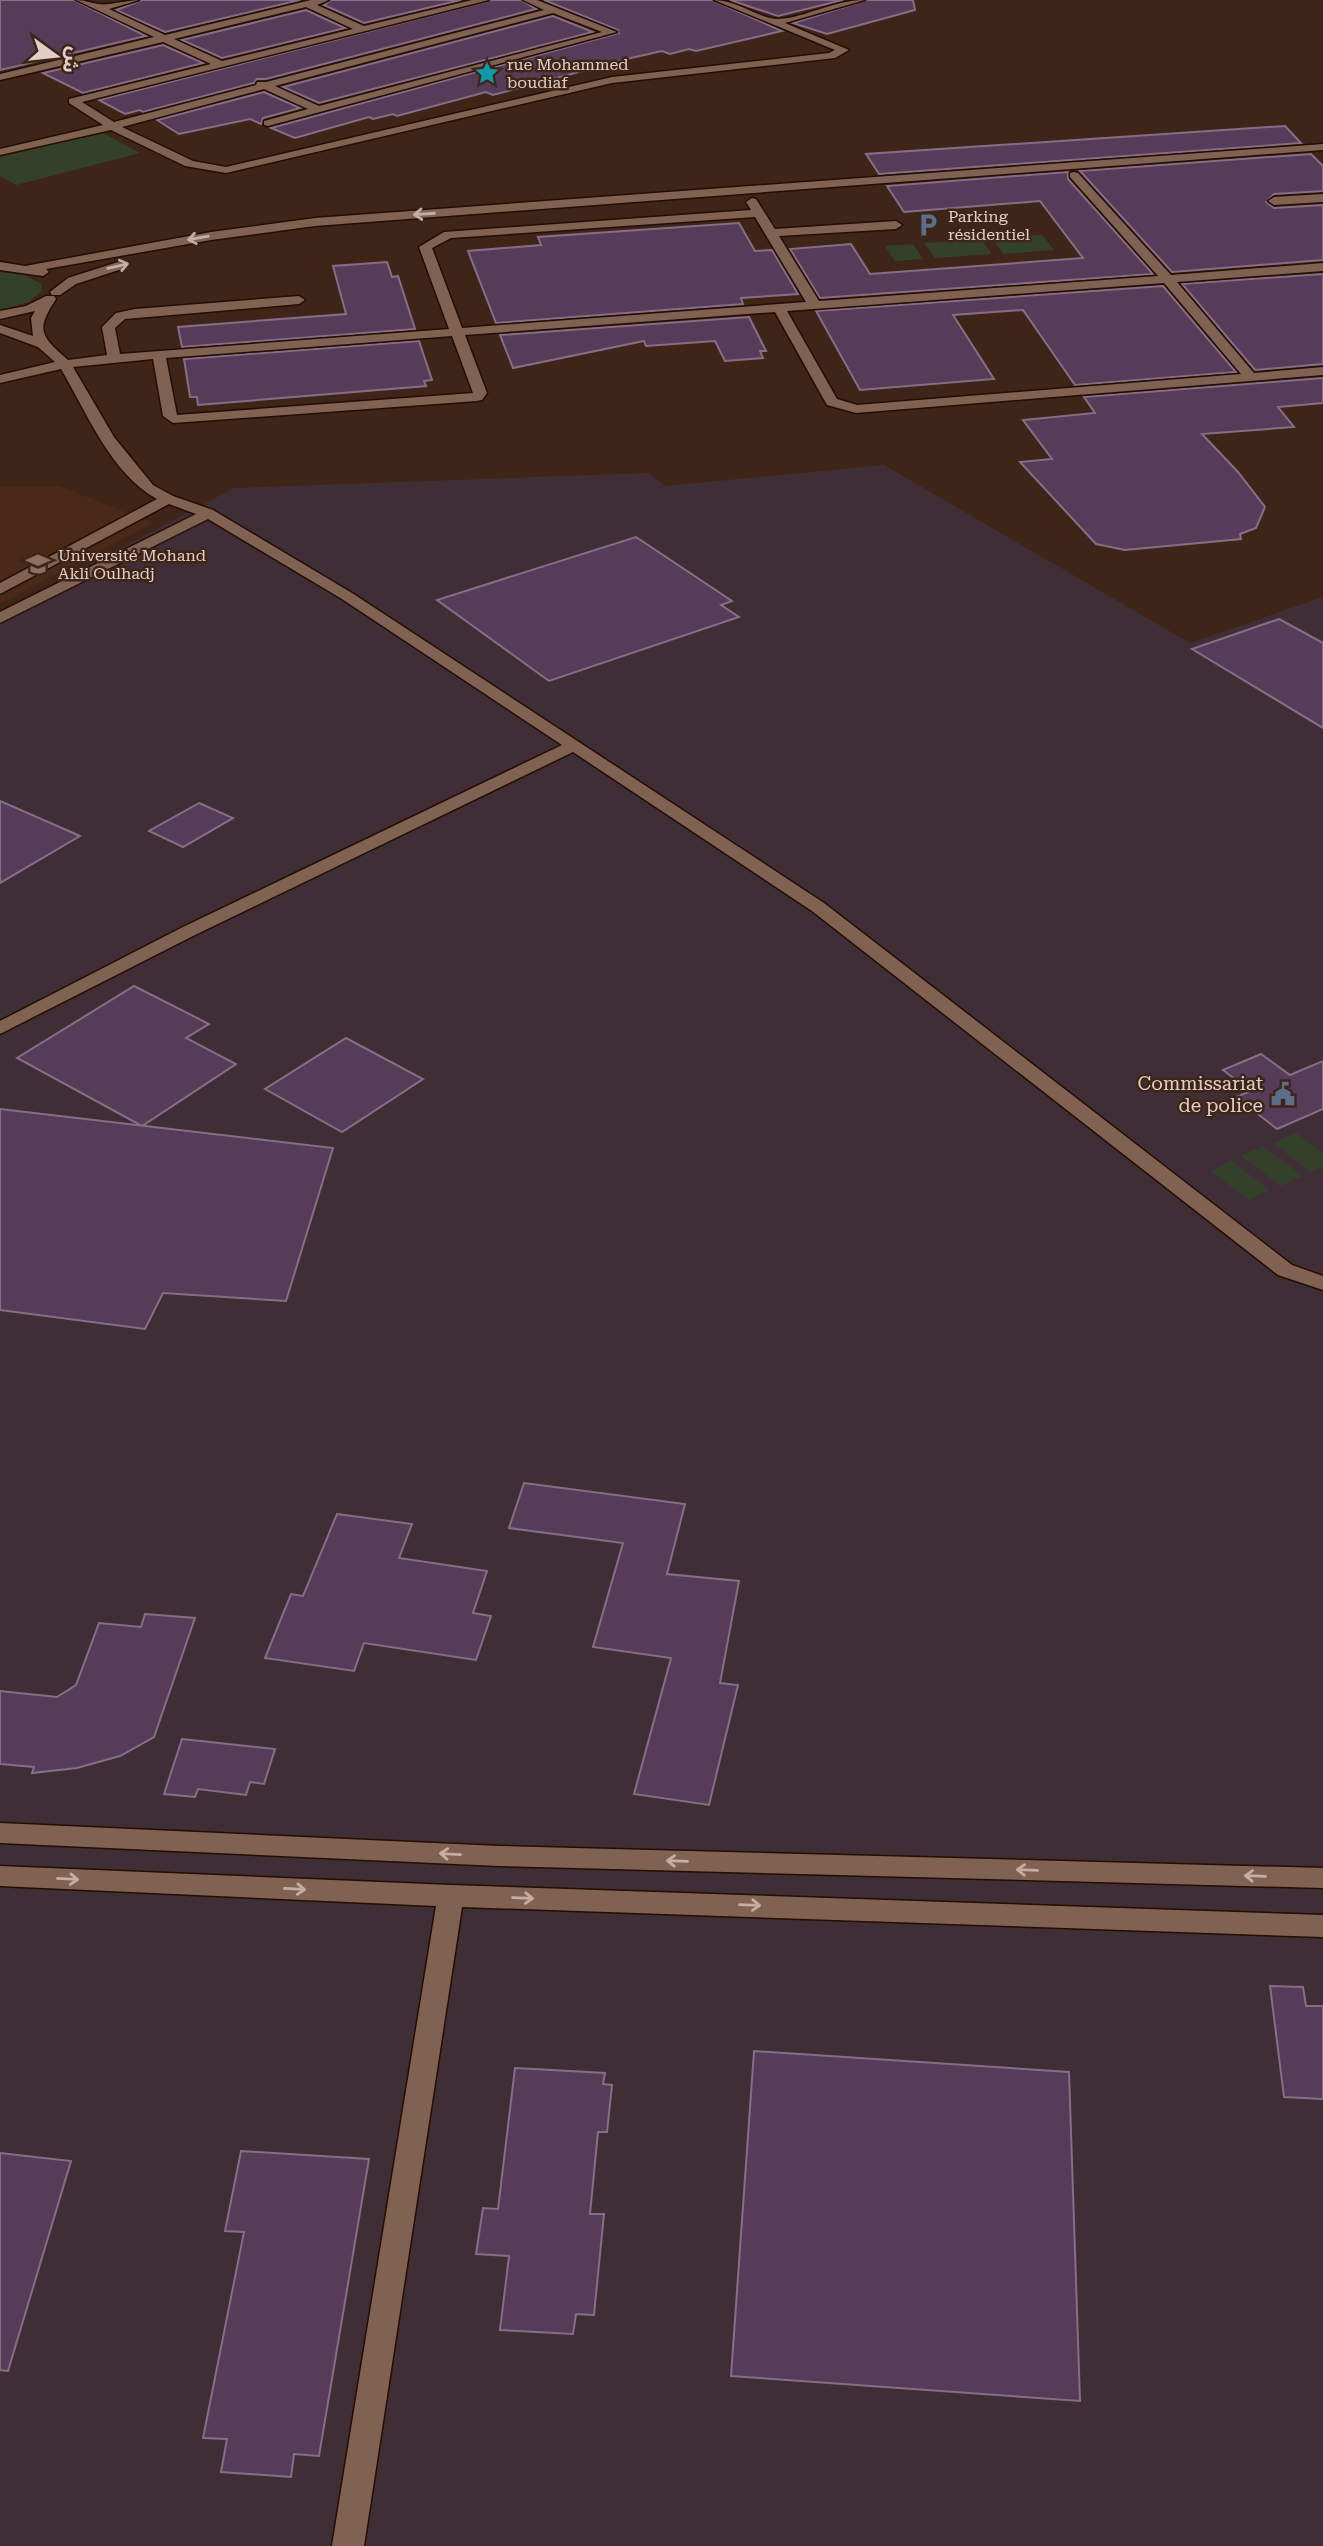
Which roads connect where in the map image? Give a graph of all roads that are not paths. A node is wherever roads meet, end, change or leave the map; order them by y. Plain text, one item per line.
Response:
1 (81, 0) edge
2 (134, 0) edge
3 (324, 0) edge
4 (484, 0) edge
5 (528, 0) edge
6 (719, 0) edge
7 (860, 0) edge
8 (307, 4) junction
9 (99, 8) junction
10 (554, 10) junction
11 (777, 22) junction
12 (364, 30) junction
13 (160, 38) junction
14 (220, 64) junction
15 (242, 75) dead end
16 (0, 76) edge
17 (258, 82) junction
18 (319, 110) junction
19 (268, 123) dead end
20 (112, 126) junction
21 (1323, 147) edge
22 (0, 152) edge
23 (1323, 157) edge
24 (1074, 175) junction
25 (747, 193) junction
26 (1323, 198) edge
27 (1274, 201) dead end
28 (760, 213) junction
29 (896, 225) dead end
30 (772, 233) junction
31 (3, 266) edge
32 (1323, 267) edge
33 (30, 268) junction
34 (1168, 279) junction
35 (53, 296) junction
36 (299, 300) dead end
37 (814, 304) junction
38 (778, 307) junction
39 (0, 315) edge
40 (0, 329) edge
41 (456, 331) junction
42 (43, 344) junction
43 (159, 355) junction
44 (114, 358) junction
45 (65, 364) junction
46 (1323, 371) edge
47 (1251, 377) junction
48 (0, 379) edge
49 (168, 499) junction
50 (208, 513) junction
51 (0, 589) edge
52 (0, 618) edge
53 (575, 745) junction
54 (0, 1028) edge
55 (1323, 1283) edge
56 (0, 1833) edge
57 (0, 1876) edge
58 (1323, 1878) edge
59 (451, 1896) junction
60 (1323, 1926) edge
61 (348, 2546) edge

1 - 9 street
2 - 9 street
3 - 8 street
4 - 12 street
5 - 10 street
6 - 11 street
7 - 11 street
8 - 12 street
8 - 13 street
9 - 13 street
10 - 17 street
10 - 18 street
11 - 20 street
12 - 14 street
13 - 14 street
13 - 16 street
14 - 15 street
14 - 20 street
17 - 18 street
17 - 20 street
18 - 19 street
20 - 22 street
21 - 25 street
23 - 24 street
24 - 25 street
24 - 34 street
25 - 28 street
25 -> 33 street
35 -> 25 street
26 - 27 street
28 - 30 street
28 - 41 street
29 - 30 street
30 - 37 street
31 - 33 street
32 - 34 street
33 - 35 street
34 - 37 street
34 - 47 street
35 - 39 street
35 - 42 street
36 - 44 street
37 - 38 street
38 - 41 street
38 - 47 street
40 - 42 street
41 - 43 street
41 - 43 street
42 - 45 street
43 - 44 street
44 - 45 street
45 - 48 street
45 - 49 street
46 - 47 street
49 - 50 street
49 - 51 street
50 - 52 street
50 - 53 street
53 - 54 street
53 - 55 street
58 -> 56 street
57 -> 59 street
59 -> 60 street
59 - 61 street

